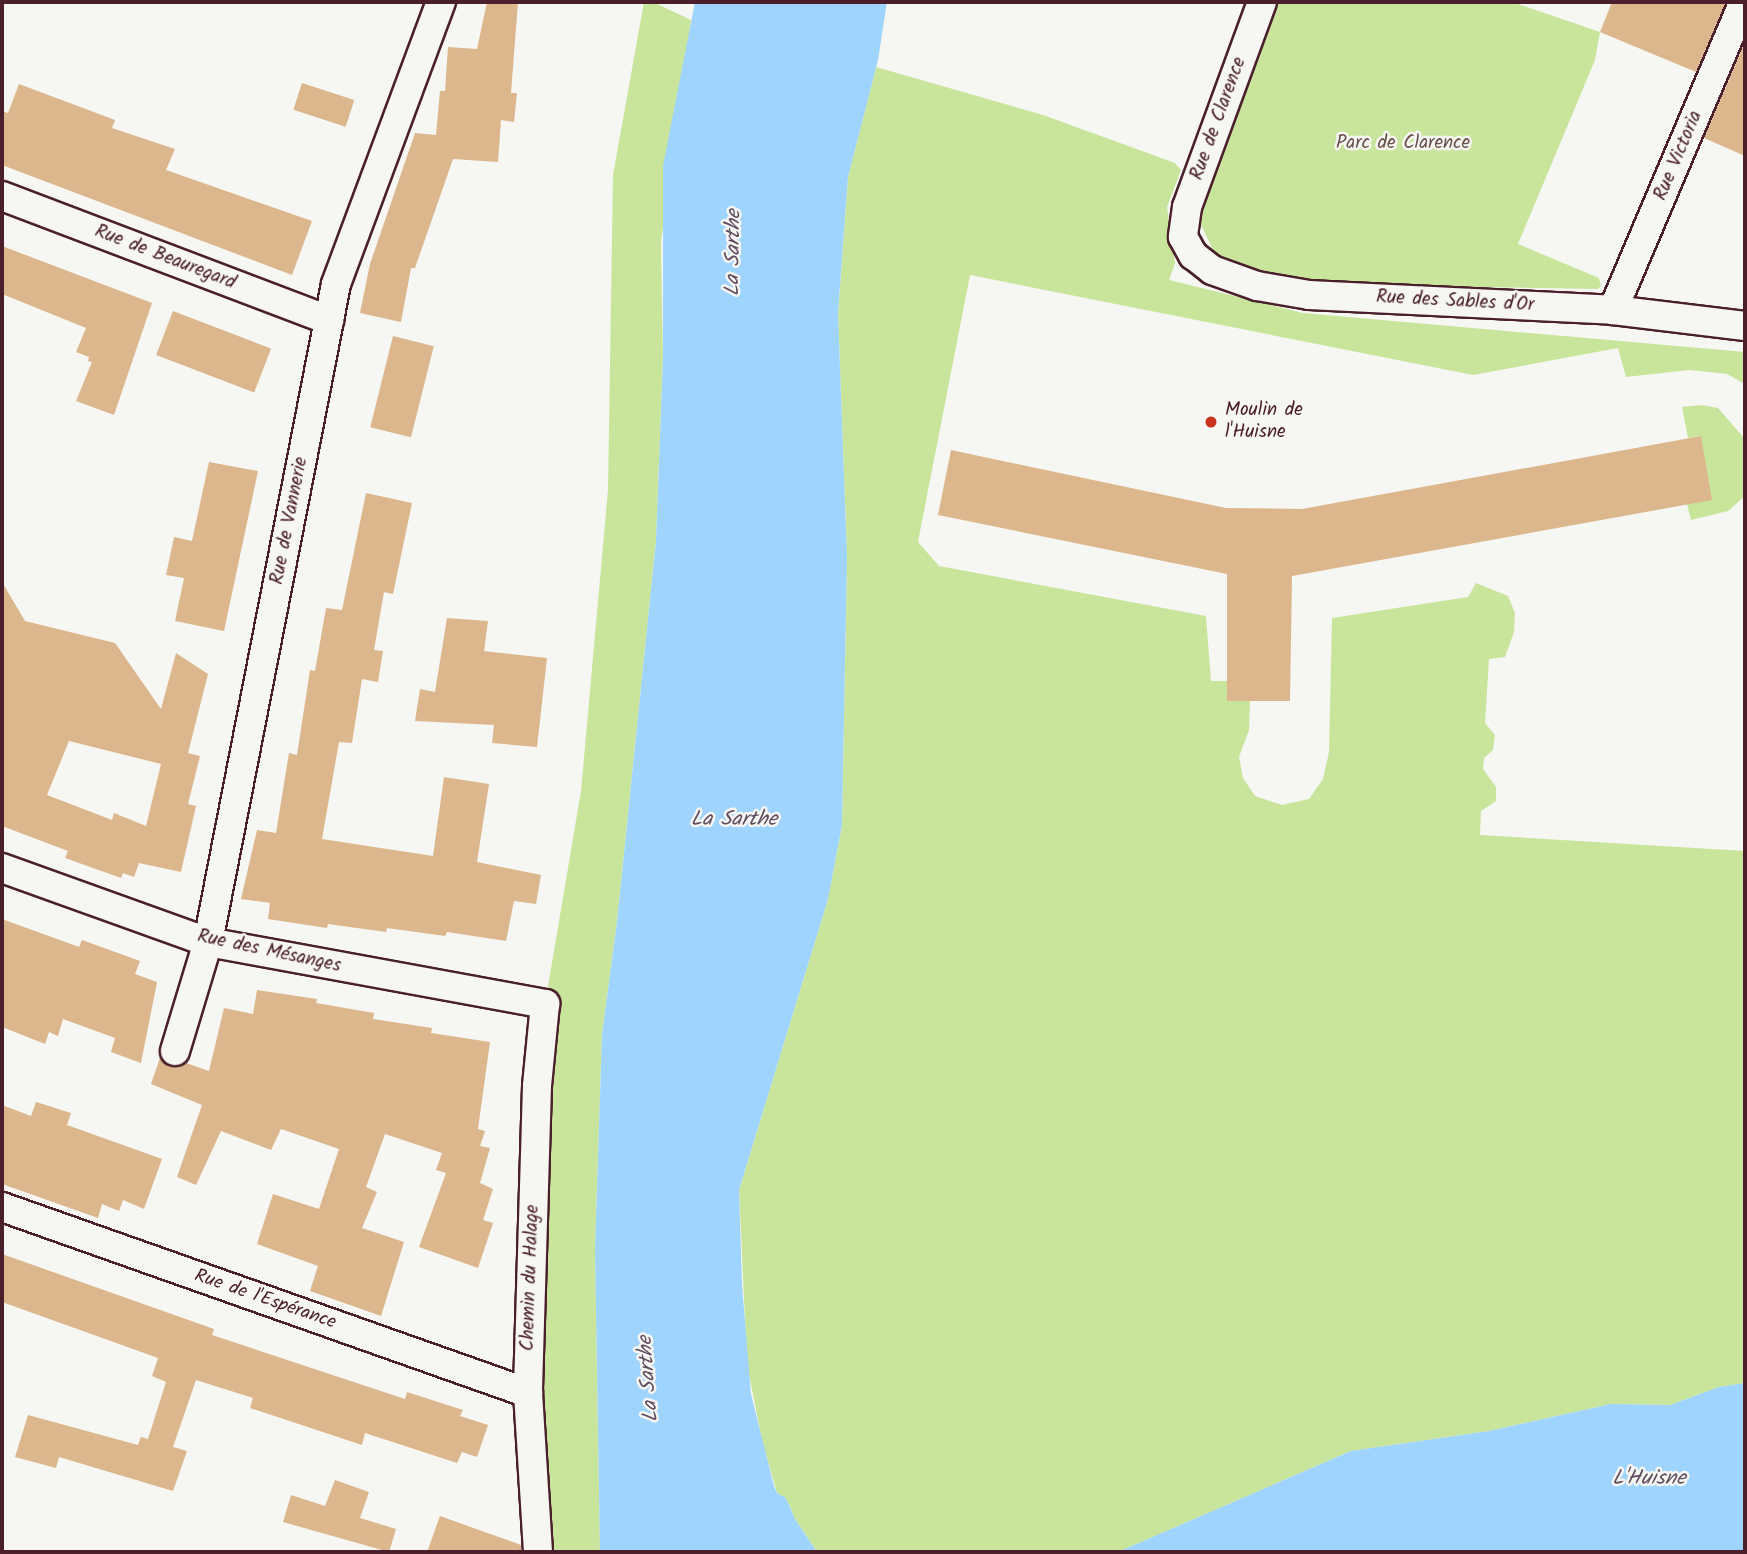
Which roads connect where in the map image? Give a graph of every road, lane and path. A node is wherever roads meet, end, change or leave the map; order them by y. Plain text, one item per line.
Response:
1 (441, 2) edge
2 (1262, 2) edge
3 (1744, 2) edge
4 (2, 196) edge
5 (1183, 237) joint
6 (1613, 310) junction
7 (329, 320) junction
8 (1745, 326) edge
9 (2, 868) edge
10 (208, 942) junction
11 (545, 1004) joint
12 (175, 1051) dead end
13 (2, 1207) edge
14 (528, 1393) junction
15 (538, 1552) edge

1 - 7 street, Rue de Vannerie
2 - 5 street, Rue de Clarence
3 - 6 street, Rue Victoria
4 - 7 street, Rue de Beauregard
5 - 6 street, Rue des Sables d'Or
6 - 8 street, Rue des Sables d'Or
7 - 10 street, Rue de Vannerie
9 - 10 street, Rue des Mésanges
10 - 11 street, Rue des Mésanges
10 - 12 street, Rue de Vannerie
11 - 14 street, Chemin du Halage
13 - 14 street, Rue de l'Espérance
14 - 15 street, Chemin du Halage

